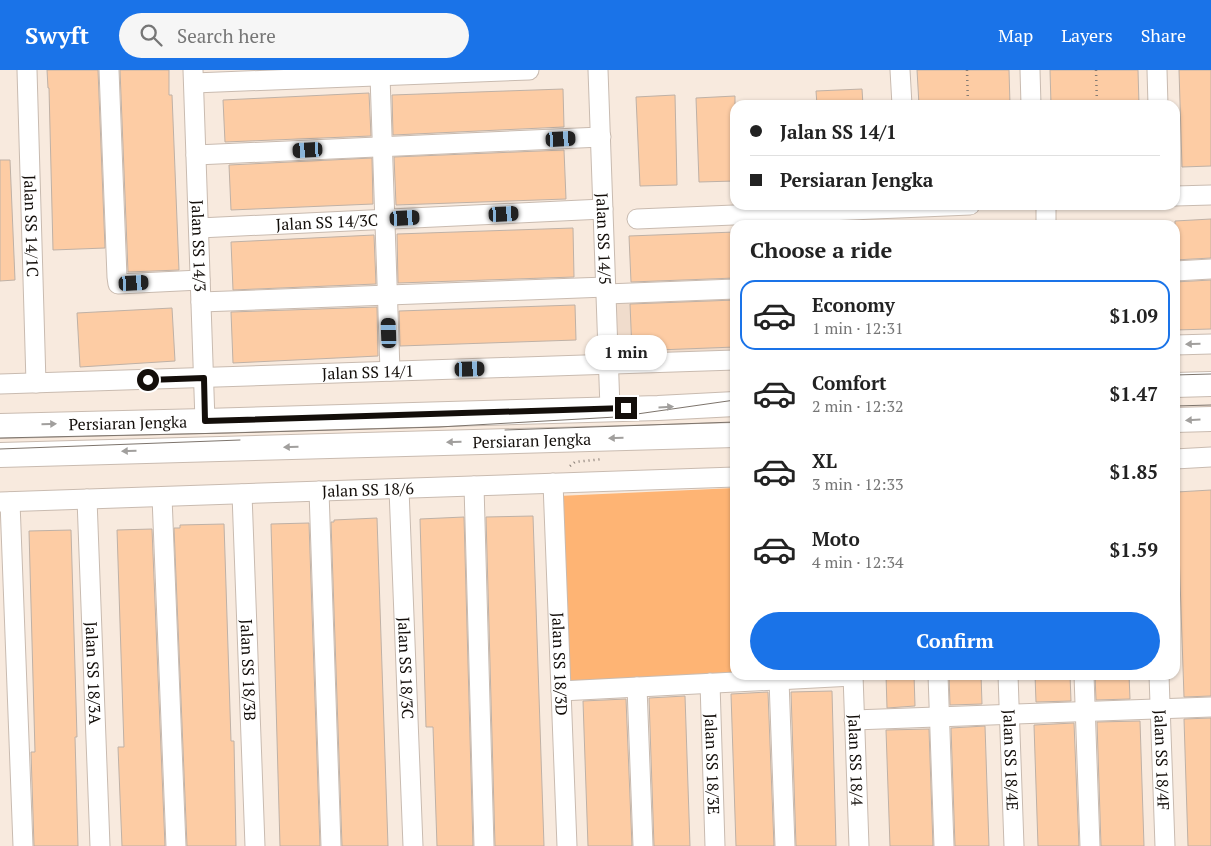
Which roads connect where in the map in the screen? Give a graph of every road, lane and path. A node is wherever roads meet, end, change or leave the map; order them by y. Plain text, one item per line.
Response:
1 (26, 70) edge
2 (109, 70) edge
3 (529, 70) edge
4 (598, 70) edge
5 (900, 70) edge
6 (966, 70) edge
7 (1030, 70) edge
8 (1096, 70) edge
9 (1157, 70) edge
10 (194, 76) edge
11 (380, 76) junction
12 (902, 100) edge
13 (968, 100) edge
14 (1031, 100) edge
15 (1097, 100) edge
16 (1158, 100) edge
17 (601, 137) junction
18 (383, 147) junction
19 (196, 155) junction
20 (1211, 195) edge
21 (1180, 196) edge
22 (603, 209) junction
23 (887, 210) edge
24 (856, 217) edge
25 (385, 219) junction
26 (637, 219) dead end
27 (198, 228) junction
28 (1211, 269) edge
29 (1180, 271) edge
30 (200, 280) junction
31 (730, 289) edge
32 (606, 291) junction
33 (388, 295) junction
34 (201, 302) junction
35 (1211, 344) edge
36 (1180, 345) edge
37 (730, 360) edge
38 (608, 364) junction
39 (390, 371) junction
40 (204, 378) junction
41 (36, 383) junction
42 (0, 384) edge
43 (1211, 384) edge
44 (1180, 385) edge
45 (730, 404) edge
46 (610, 408) junction
47 (1211, 419) edge
48 (1180, 420) edge
49 (205, 421) junction
50 (0, 426) edge
51 (730, 435) edge
52 (207, 449) junction
53 (0, 455) edge
54 (1211, 457) edge
55 (609, 459) dead end
56 (1180, 459) edge
57 (730, 477) edge
58 (553, 483) junction
59 (474, 486) junction
60 (399, 488) junction
61 (319, 491) junction
62 (242, 494) junction
63 (162, 497) junction
64 (87, 499) junction
65 (5, 502) edge
66 (779, 680) joint
67 (853, 680) edge
68 (938, 680) edge
69 (1008, 680) edge
70 (1084, 680) edge
71 (1159, 680) edge
72 (710, 683) junction
73 (637, 687) junction
74 (561, 691) junction
75 (1211, 707) edge
76 (1160, 709) junction
77 (1085, 712) junction
78 (1010, 714) junction
79 (940, 717) junction
80 (854, 720) junction
81 (23, 846) edge
82 (100, 846) edge
83 (176, 846) edge
84 (255, 846) edge
85 (331, 846) edge
86 (412, 846) edge
87 (484, 846) edge
88 (566, 846) edge
89 (643, 846) edge
90 (715, 846) edge
91 (785, 846) edge
92 (860, 846) edge
93 (944, 846) edge
94 (1014, 846) edge
95 (1090, 846) edge
96 (1165, 846) edge

1 - 41 street, Jalan SS 14/1C
2 - 30 street
3 - 11 street
4 - 17 street, Jalan SS 14/5
5 - 12 street
6 - 13 path
7 - 14 street
8 - 15 path
9 - 16 street
10 - 11 street
10 - 19 street, Jalan SS 14/3
11 - 18 street
17 - 18 street
17 - 22 street, Jalan SS 14/5
18 - 19 street
18 - 25 street
19 - 27 street, Jalan SS 14/3
20 - 21 street
22 - 25 street, Jalan SS 14/3C
22 - 32 street, Jalan SS 14/5
23 - 24 street
24 - 26 street
25 - 27 street, Jalan SS 14/3C
25 - 33 street
27 - 30 street, Jalan SS 14/3
28 - 29 street
30 - 34 street, Jalan SS 14/3
31 - 32 street
32 - 33 street
32 - 38 street, Jalan SS 14/5
33 - 34 street
33 - 39 street
34 - 40 street, Jalan SS 14/3
35 -> 36 street
37 - 38 street, Jalan SS 14/1
38 - 39 street, Jalan SS 14/1
38 - 46 street, Jalan SS 14/5
39 - 40 street, Jalan SS 14/1
40 - 41 street, Jalan SS 14/1
40 - 49 street, Jalan SS 14/3
41 - 42 street, Jalan SS 14/1
43 - 44 main road
46 -> 45 main road, Persiaran Jengka
46 - 49 main road, Persiaran Jengka
47 -> 48 main road
50 -> 49 main road, Persiaran Jengka
49 - 52 main road
51 -> 52 main road, Persiaran Jengka
52 -> 53 main road, Persiaran Jengka
54 - 56 street
55 - 58 path
57 - 58 street, Jalan SS 18/6
58 - 59 street, Jalan SS 18/6
58 - 74 street, Jalan SS 18/3D
59 - 60 street, Jalan SS 18/6
59 - 87 street
60 - 61 street, Jalan SS 18/6
60 - 86 street, Jalan SS 18/3C
61 - 62 street, Jalan SS 18/6
61 - 85 street
62 - 63 street, Jalan SS 18/6
62 - 84 street, Jalan SS 18/3B
63 - 64 street, Jalan SS 18/6
63 - 83 street
64 - 65 street, Jalan SS 18/6
64 - 82 street, Jalan SS 18/3A
65 - 81 street
66 - 72 street
66 - 91 street
67 - 80 street, Jalan SS 18/4
68 - 79 street
69 - 78 street, Jalan SS 18/4E
70 - 77 street
71 - 76 street, Jalan SS 18/4F
72 - 73 street
72 - 90 street, Jalan SS 18/3E
73 - 74 street
73 - 89 street
74 - 88 street, Jalan SS 18/3D
75 - 76 street
76 - 77 street
76 - 96 street, Jalan SS 18/4F
77 - 78 street
77 - 95 street
78 - 79 street
78 - 94 street, Jalan SS 18/4E
79 - 80 street
79 - 93 street
80 - 92 street, Jalan SS 18/4

